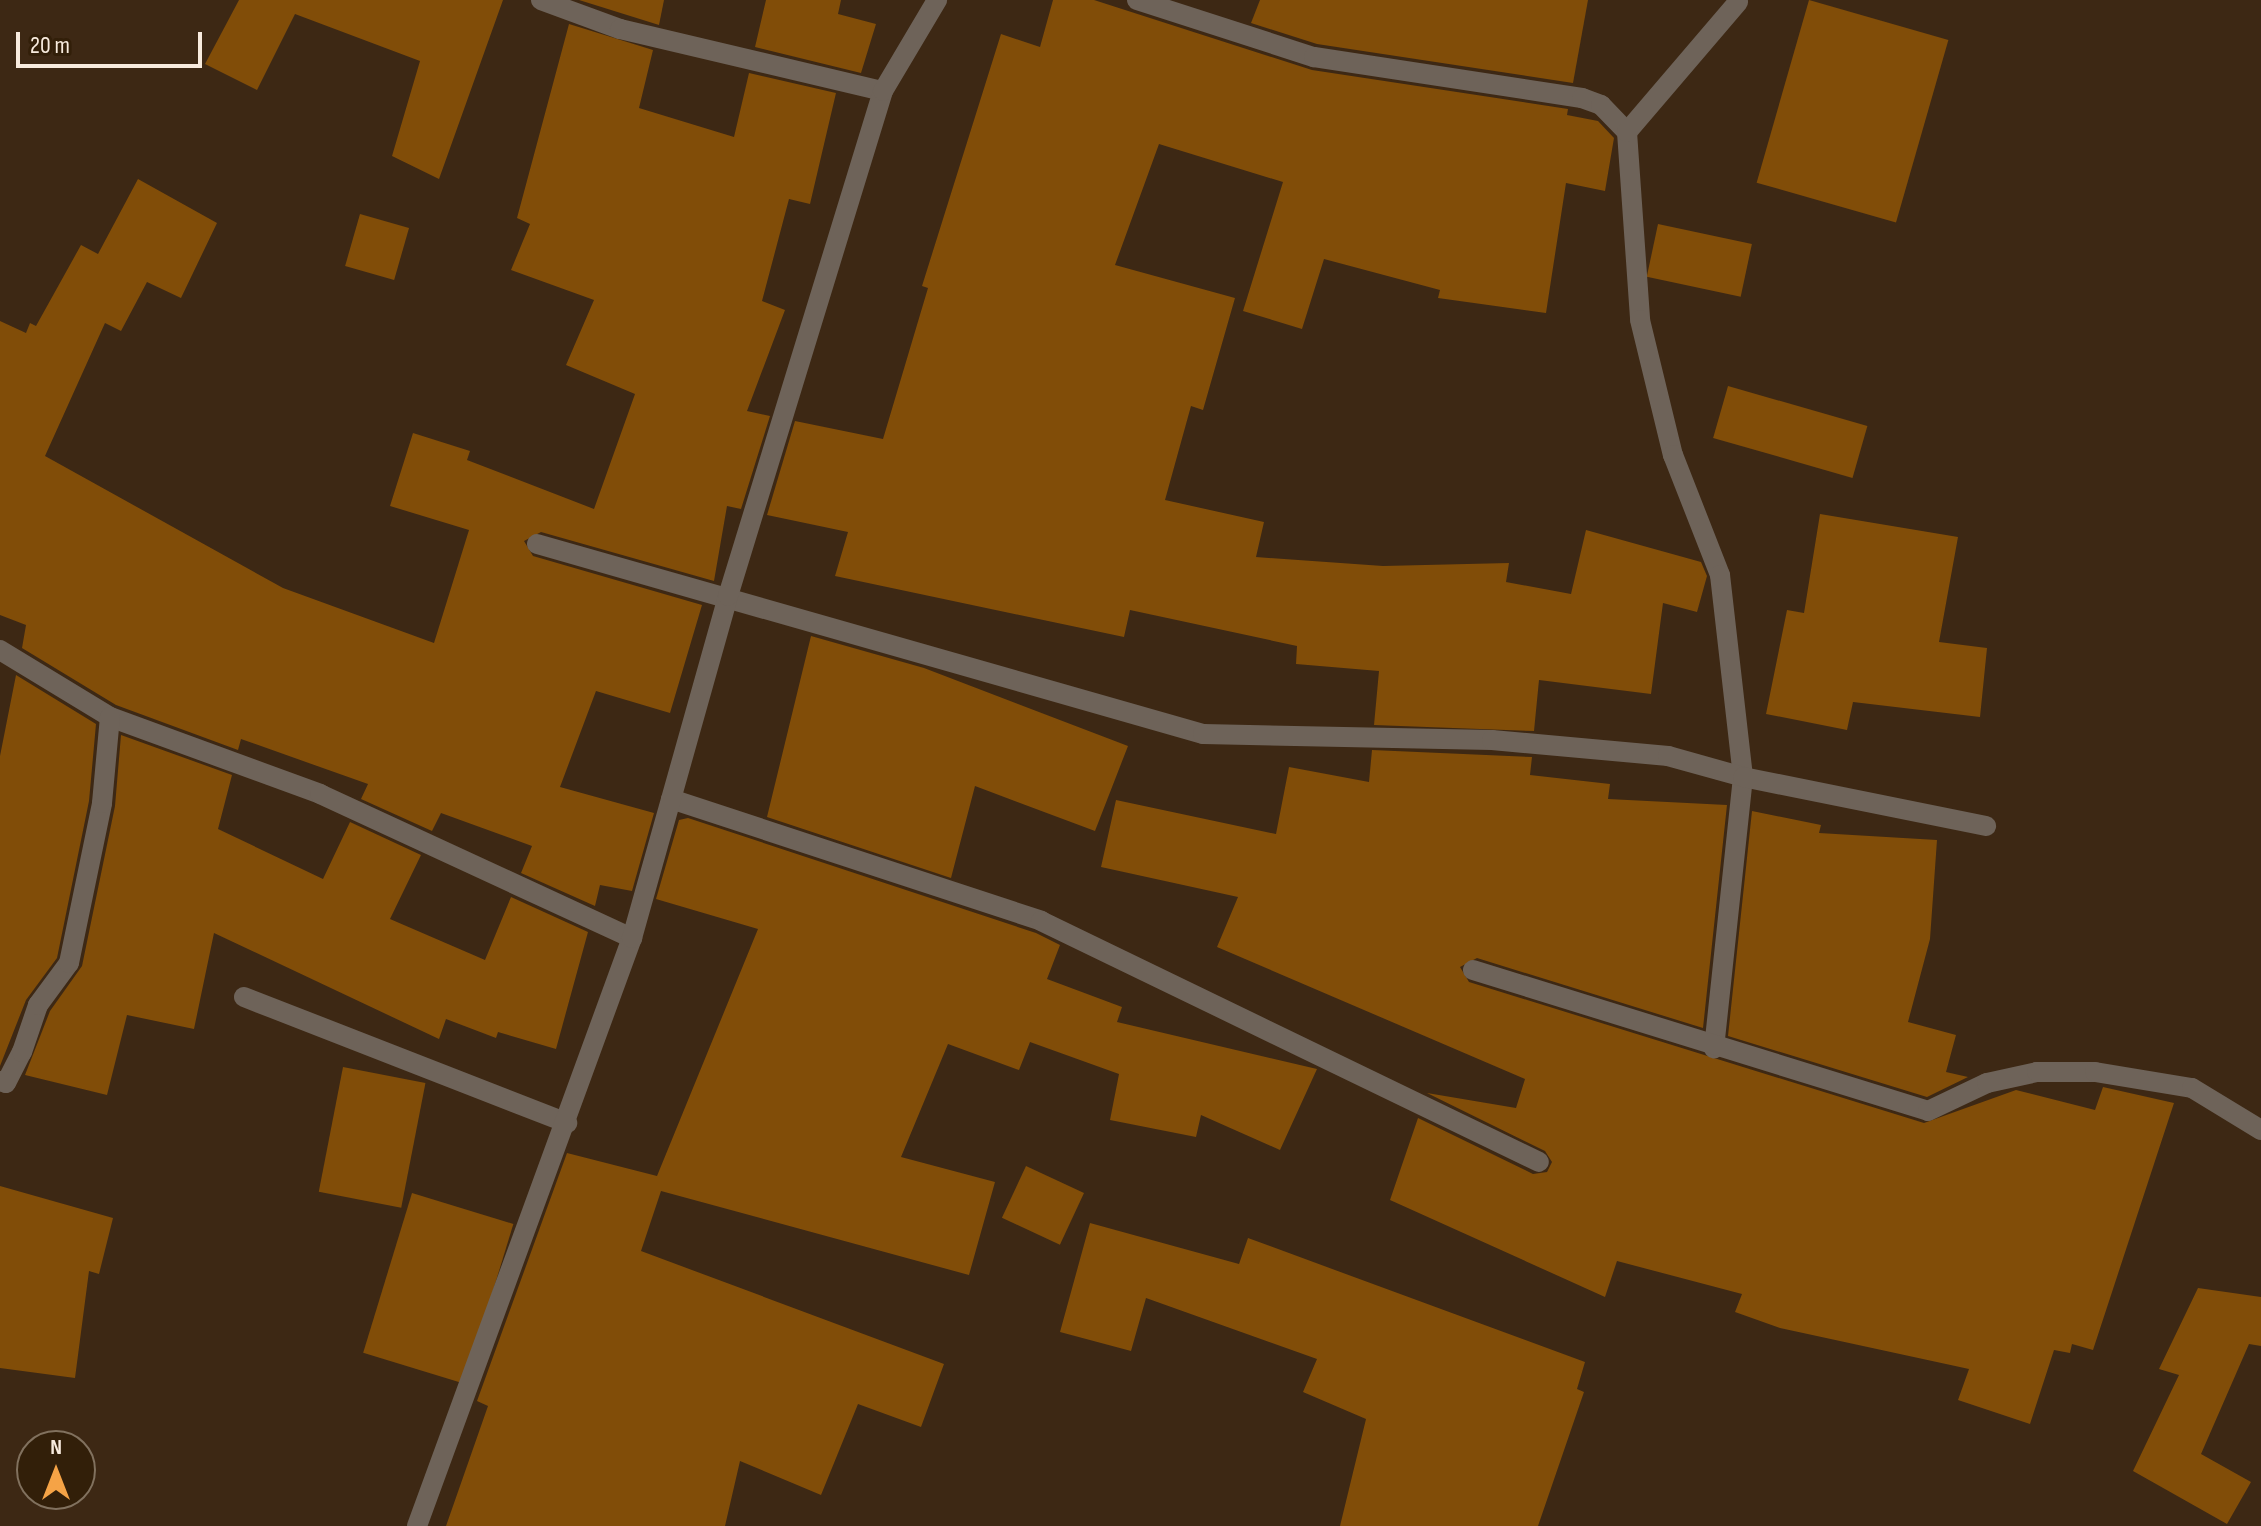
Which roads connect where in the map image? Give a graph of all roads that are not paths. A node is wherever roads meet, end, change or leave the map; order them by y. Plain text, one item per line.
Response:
1 (541, 0) edge
2 (937, 0) edge
3 (1137, 0) edge
4 (1738, 2) edge
5 (883, 91) junction
6 (1627, 132) junction
7 (537, 544) dead end
8 (728, 596) junction
9 (0, 650) edge
10 (110, 717) junction
11 (1743, 777) junction
12 (671, 799) junction
13 (1986, 826) dead end
14 (632, 938) junction
15 (1473, 970) dead end
16 (244, 997) dead end
17 (1714, 1048) junction
18 (0, 1081) edge
19 (567, 1123) junction
20 (2261, 1130) edge
21 (1539, 1162) dead end
22 (417, 1526) edge

1 - 5 street
2 - 5 street
3 - 6 street
4 - 6 street
5 - 8 street
6 - 11 street
7 - 8 street
8 - 11 street
8 - 12 street
9 - 10 street
10 - 14 street
10 - 18 street
11 - 13 street
11 - 17 street
12 - 14 street
12 - 21 street
14 - 19 street
15 - 17 street
16 - 19 street
17 - 20 street
19 - 22 street

